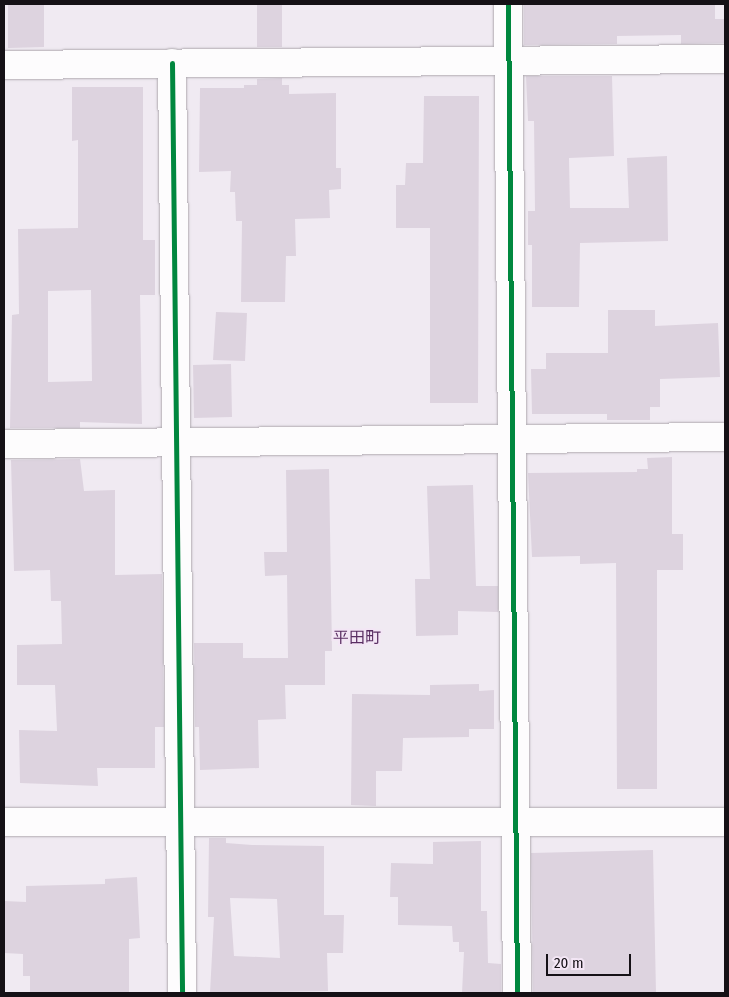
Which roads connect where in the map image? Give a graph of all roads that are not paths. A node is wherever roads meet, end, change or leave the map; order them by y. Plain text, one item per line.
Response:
1 (508, 4) edge
2 (507, 59) junction
3 (725, 59) edge
4 (172, 63) junction
5 (4, 65) edge
6 (725, 436) edge
7 (511, 439) junction
8 (176, 442) junction
9 (4, 444) edge
10 (4, 822) edge
11 (180, 822) junction
12 (725, 822) edge
13 (515, 823) junction
14 (182, 993) edge
15 (517, 993) edge

1 - 2 street
2 - 3 street
2 - 4 street
2 - 7 street
4 - 5 street
4 - 8 street
6 - 7 street
7 - 8 street
7 - 13 street
8 - 9 street
8 - 11 street
10 - 11 street
11 - 13 street
11 - 14 street
12 - 13 street
13 - 15 street

